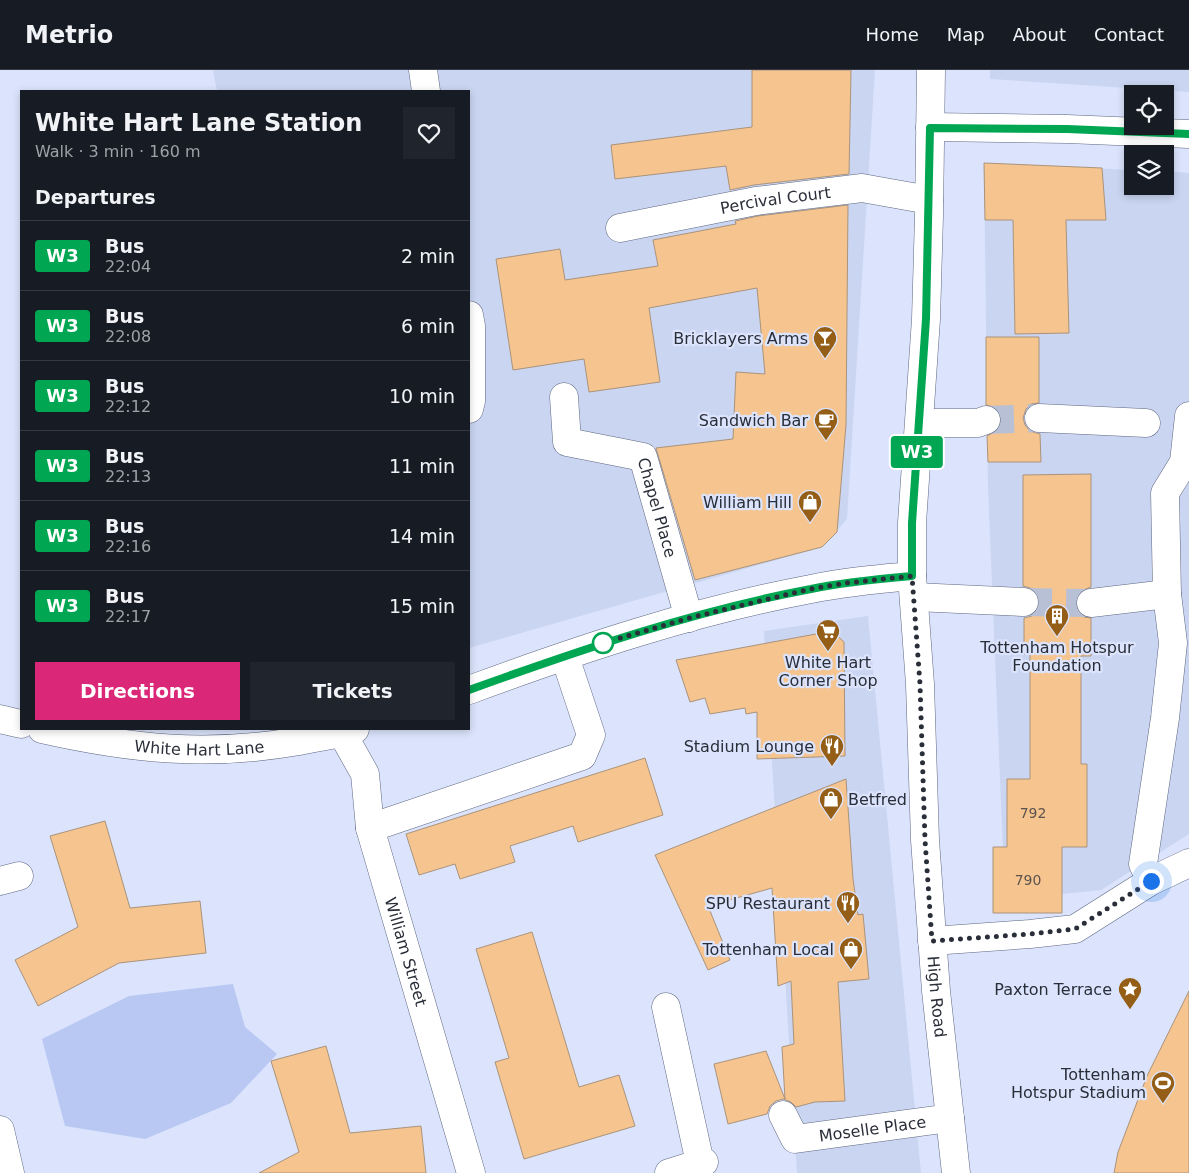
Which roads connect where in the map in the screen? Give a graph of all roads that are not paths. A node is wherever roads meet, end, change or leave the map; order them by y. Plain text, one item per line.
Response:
1 (423, 70) edge
2 (931, 70) edge
3 (426, 90) edge
4 (930, 128) junction
5 (1189, 134) edge
6 (929, 200) junction
7 (620, 228) dead end
8 (470, 320) edge
9 (564, 397) dead end
10 (470, 405) edge
11 (1189, 416) edge
12 (1038, 418) tunnel mouth
13 (986, 420) tunnel mouth
14 (920, 423) junction
15 (1146, 423) dead end
16 (914, 587) junction
17 (1167, 594) junction
18 (1024, 602) tunnel mouth
19 (1091, 603) tunnel mouth
20 (689, 618) junction
21 (566, 657) junction
22 (470, 690) edge
23 (0, 719) edge
24 (20, 724) edge
25 (53, 730) edge
26 (349, 731) edge
27 (121, 736) edge
28 (370, 828) junction
29 (1189, 863) edge
30 (1151, 881) junction
31 (932, 941) junction
32 (666, 1007) dead end
33 (950, 1118) junction
34 (789, 1127) dead end
35 (0, 1130) edge
36 (10, 1173) edge
37 (470, 1173) edge
38 (669, 1173) edge
39 (956, 1173) edge

1 - 3 street
2 - 4 street, High Road
4 - 5 street
4 - 6 street, High Road
6 - 7 street, Percival Court
6 - 14 street, High Road
8 - 10 street
9 - 20 street, Chapel Place
11 - 17 street
12 - 15 street
13 - 14 street
14 - 16 street, High Road
16 - 18 street
16 - 20 street
16 - 31 street, High Road
17 - 19 street
17 - 30 street
20 - 21 street
21 - 22 street
21 - 28 street
23 - 24 street
25 - 27 street, White Hart Lane
26 - 27 street, White Hart Lane
26 - 28 street, William Street
28 - 37 street, William Street
29 - 30 street
30 - 31 street
31 - 33 street, High Road
32 - 38 street
33 - 34 street, Moselle Place
33 - 39 street, High Road
35 - 36 street

